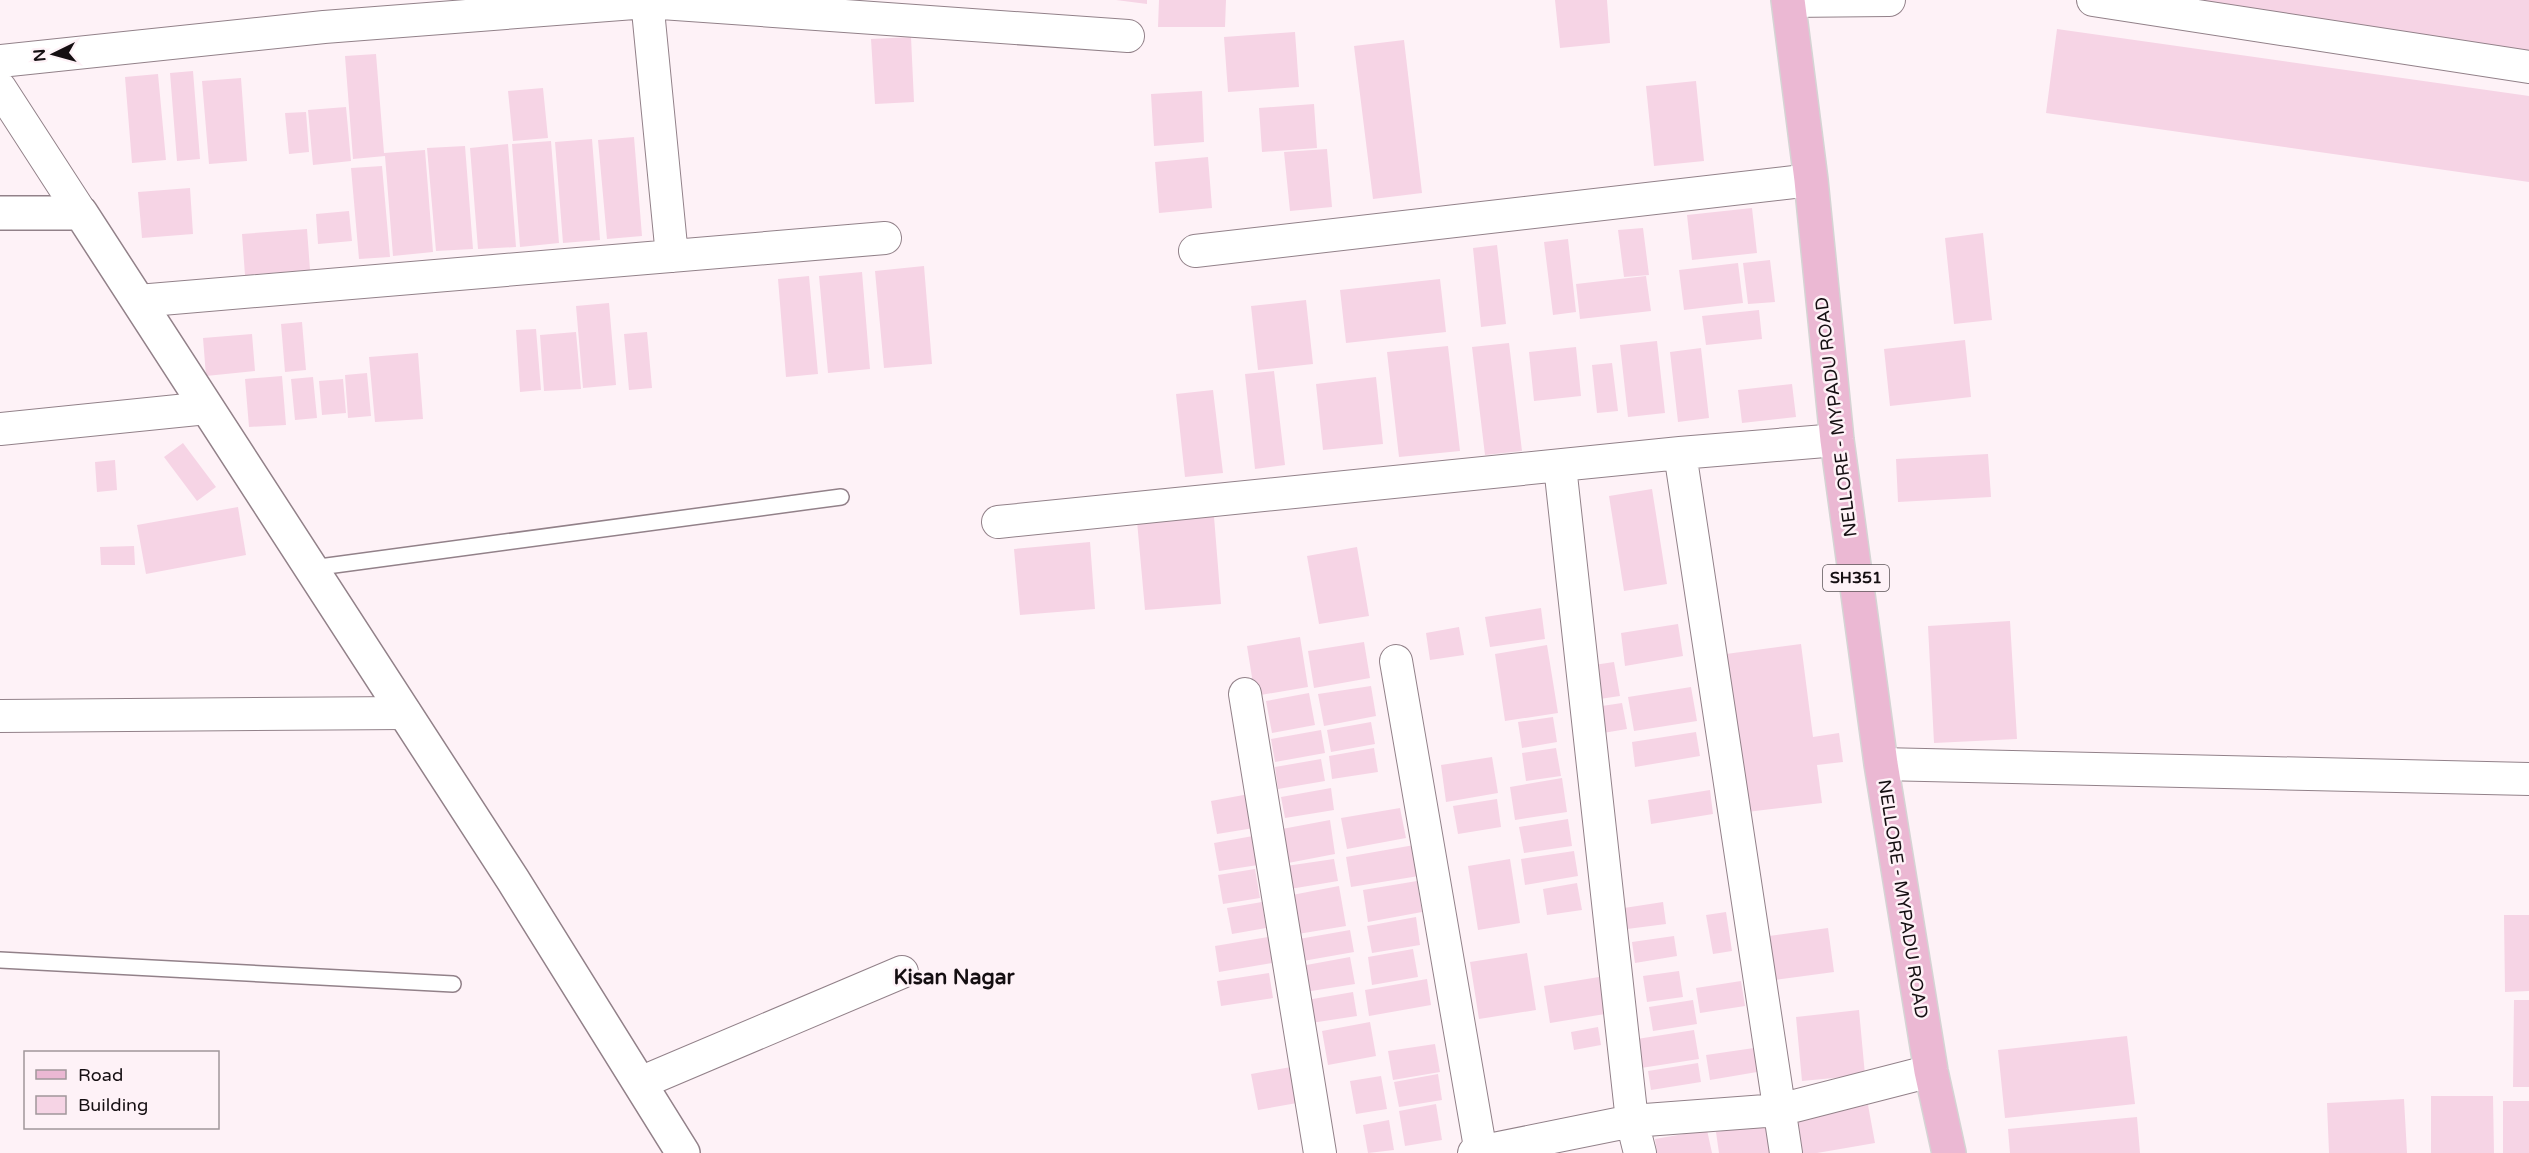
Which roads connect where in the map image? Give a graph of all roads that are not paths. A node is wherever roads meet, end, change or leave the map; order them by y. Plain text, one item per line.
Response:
1 (1889, 0) edge
2 (2093, 0) edge
3 (647, 1) edge
4 (1788, 1) edge
5 (1128, 36) dead end
6 (0, 61) edge
7 (2529, 67) edge
8 (0, 88) edge
9 (1811, 180) junction
10 (0, 213) edge
11 (81, 213) junction
12 (885, 238) dead end
13 (1195, 251) dead end
14 (672, 256) junction
15 (138, 301) junction
16 (207, 408) junction
17 (0, 429) edge
18 (1837, 440) junction
19 (1680, 453) junction
20 (1560, 465) junction
21 (841, 497) dead end
22 (998, 522) dead end
23 (312, 568) junction
24 (1396, 661) dead end
25 (1245, 694) dead end
26 (405, 713) junction
27 (0, 716) edge
28 (1881, 764) junction
29 (2529, 778) edge
30 (0, 960) edge
31 (902, 972) dead end
32 (453, 984) dead end
33 (1931, 1071) junction
34 (640, 1083) junction
35 (1779, 1110) junction
36 (1632, 1121) junction
37 (683, 1153) edge
38 (1320, 1153) edge
39 (1478, 1153) edge
40 (1640, 1153) edge
41 (1786, 1153) edge
42 (1949, 1153) edge

1 - 4 street
2 - 7 street
3 - 5 street
3 - 6 street
3 - 14 street
4 - 9 main road, NELLORE - MYPADU ROAD / SH351
8 - 11 street
9 - 13 street
9 - 18 main road, NELLORE - MYPADU ROAD / SH351
10 - 11 street
11 - 15 street
12 - 14 street
14 - 15 street
15 - 16 street
16 - 17 street
16 - 23 street
18 - 19 street
18 - 28 main road, NELLORE - MYPADU ROAD / SH351
19 - 20 street
19 - 35 street
20 - 22 street
20 - 36 street
21 - 23 lane
23 - 26 street
24 - 39 street
25 - 38 street
26 - 27 street
26 - 34 street
28 - 29 street
28 - 33 main road, NELLORE - MYPADU ROAD / SH351
30 - 32 lane
31 - 34 street
33 - 35 street
33 - 42 main road, NELLORE - MYPADU ROAD / SH351
34 - 37 street
35 - 36 street
35 - 41 street
36 - 39 street
36 - 40 street

